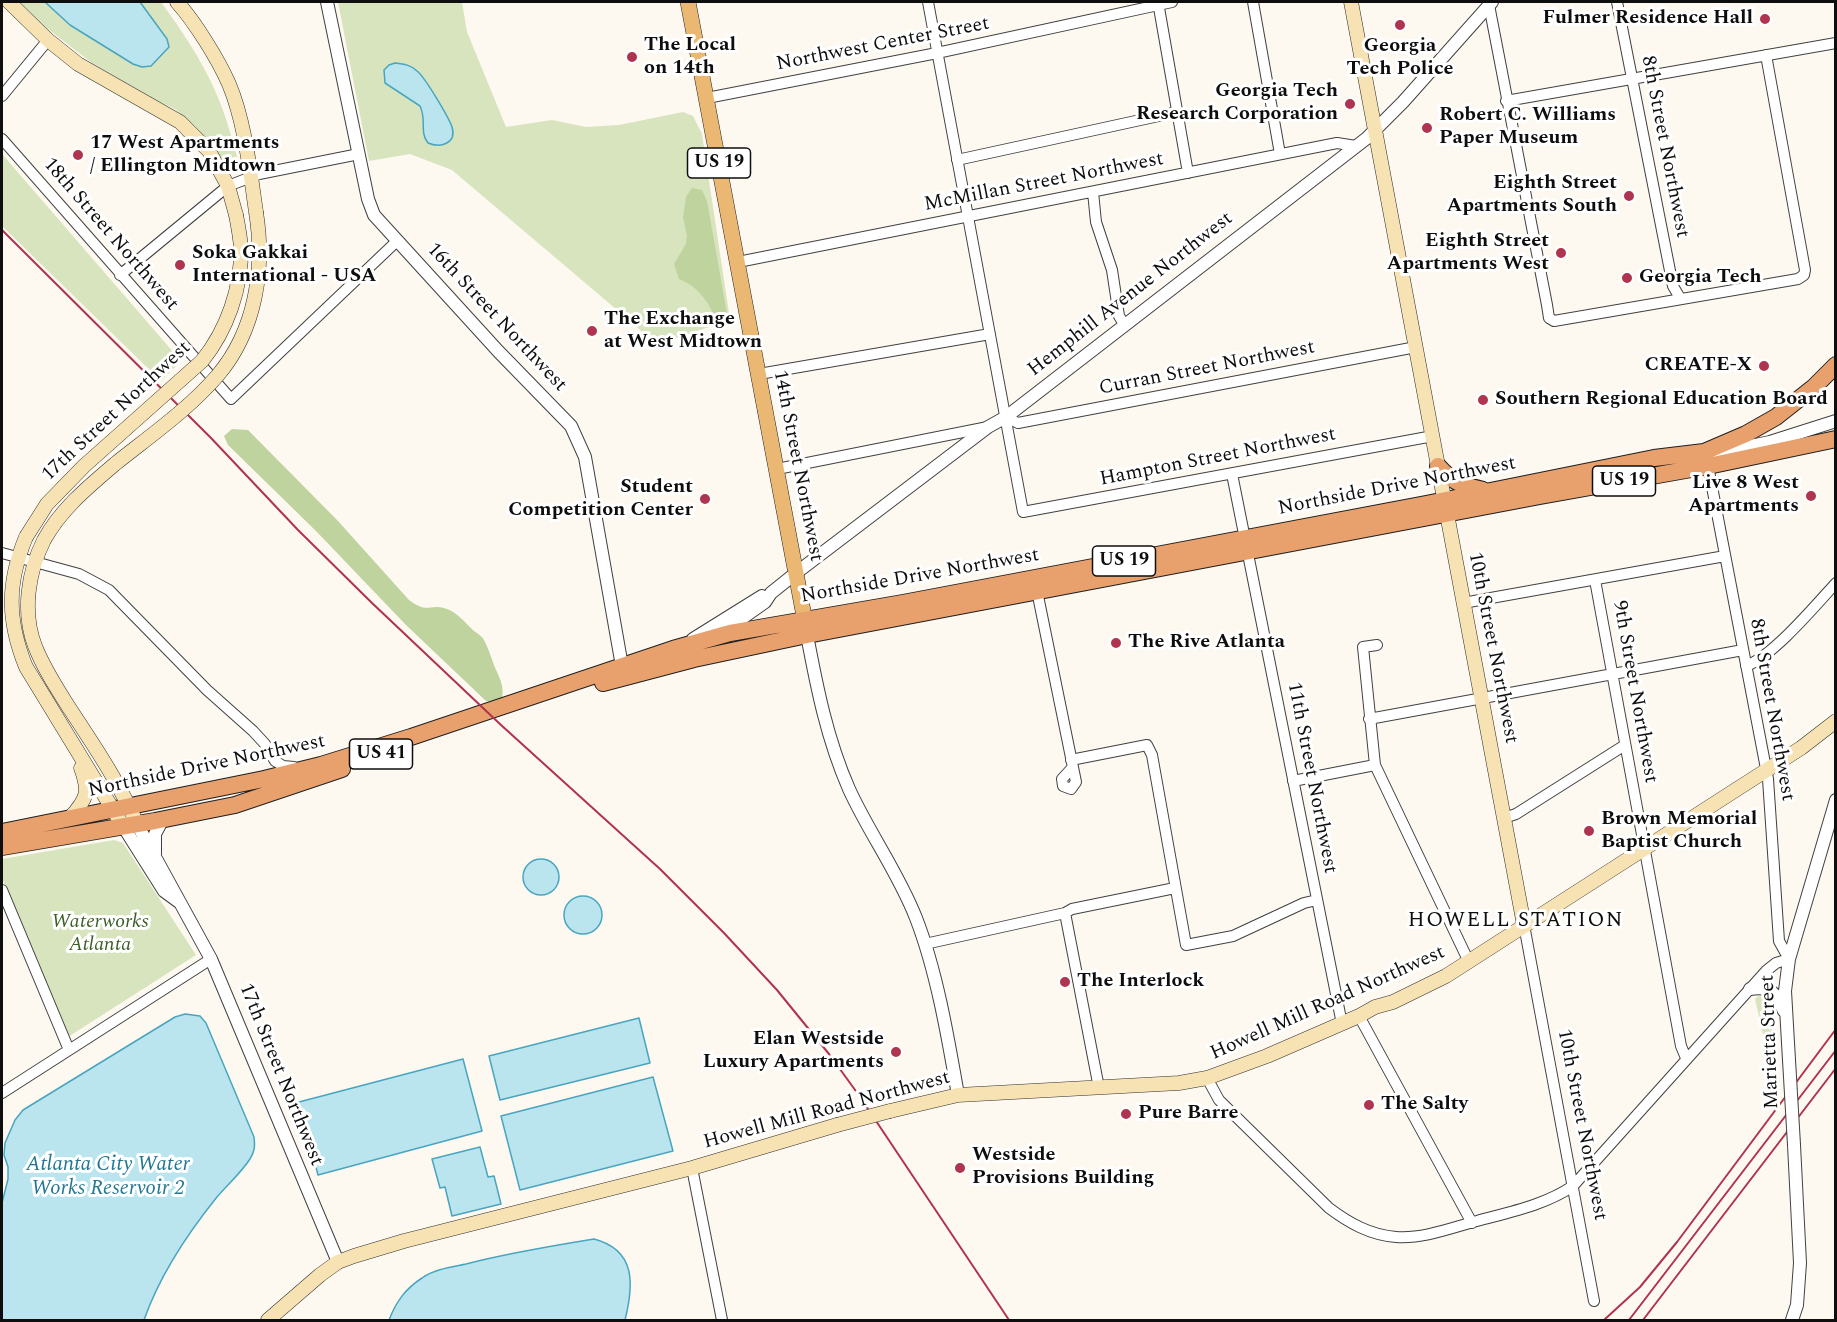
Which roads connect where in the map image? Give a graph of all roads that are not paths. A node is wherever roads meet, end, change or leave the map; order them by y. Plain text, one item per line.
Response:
1 (9, 2) edge
2 (177, 2) edge
3 (327, 2) edge
4 (688, 2) edge
5 (928, 2) edge
6 (1172, 2) edge
7 (1252, 2) edge
8 (1351, 2) edge
9 (1617, 2) edge
10 (1158, 3) edge
11 (1490, 3) edge
12 (48, 40) junction
13 (1836, 43) edge
14 (937, 53) junction
15 (1766, 55) junction
16 (1631, 79) junction
17 (2, 96) edge
18 (706, 98) junction
19 (1506, 101) junction
20 (1177, 112) junction
21 (1375, 132) junction
22 (2, 139) edge
23 (1356, 146) junction
24 (359, 154) junction
25 (1280, 154) junction
26 (957, 160) junction
27 (1188, 173) junction
28 (251, 177) junction
29 (228, 186) junction
30 (1093, 192) junction
31 (968, 216) junction
32 (397, 241) junction
33 (738, 262) junction
34 (120, 275) junction
35 (1680, 298) junction
36 (1124, 324) junction
37 (990, 334) junction
38 (1416, 348) junction
39 (1836, 365) edge
40 (759, 374) junction
41 (1006, 417) junction
42 (1836, 421) edge
43 (988, 427) junction
44 (1433, 436) junction
45 (1836, 439) edge
46 (1770, 442) junction
47 (1710, 461) junction
48 (1438, 466) junction
49 (777, 469) junction
50 (1232, 474) junction
51 (1487, 491) junction
52 (1445, 507) junction
53 (1245, 545) junction
54 (2, 553) edge
55 (1725, 556) junction
56 (17, 558) junction
57 (35, 563) junction
58 (1115, 563) junction
59 (796, 573) junction
60 (1595, 580) junction
61 (1836, 583) edge
62 (1037, 591) junction
63 (771, 593) junction
64 (1463, 603) junction
65 (806, 627) junction
66 (716, 637) junction
67 (1377, 645) dead end
68 (680, 647) junction
69 (1743, 650) junction
70 (694, 659) junction
71 (622, 666) junction
72 (1746, 666) junction
73 (1612, 673) junction
74 (1481, 698) junction
75 (1370, 719) junction
76 (1836, 722) edge
77 (265, 744) junction
78 (1625, 745) junction
79 (74, 746) junction
80 (1375, 765) junction
81 (307, 768) junction
82 (1766, 771) junction
83 (264, 779) junction
84 (1293, 781) junction
85 (1836, 800) edge
86 (122, 809) junction
87 (70, 818) junction
88 (1504, 818) junction
89 (163, 819) junction
90 (130, 825) junction
91 (2, 832) edge
92 (2, 847) edge
93 (1644, 848) junction
94 (156, 858) junction
95 (1175, 888) junction
96 (2, 892) edge
97 (1317, 900) junction
98 (182, 904) junction
99 (1065, 914) junction
100 (1524, 926) junction
101 (925, 944) junction
102 (211, 959) junction
103 (1789, 959) junction
104 (1470, 962) junction
105 (1750, 989) junction
106 (1359, 1016) junction
107 (1786, 1016) junction
108 (1342, 1024) junction
109 (69, 1050) junction
110 (1686, 1059) junction
111 (1208, 1078) junction
112 (1099, 1088) junction
113 (2, 1093) edge
114 (958, 1095) junction
115 (692, 1167) junction
116 (1573, 1186) junction
117 (1472, 1223) junction
118 (338, 1262) junction
119 (1594, 1301) dead end
120 (268, 1320) edge
121 (722, 1320) edge
122 (1792, 1320) edge

1 - 12 main road, 17th Street Northwest
2 - 28 main road, 17th Street Northwest
3 - 24 street, 16th Street Northwest
4 - 18 main road, 14th Street Northwest / US 19
5 - 14 street
6 - 10 street, Northwest Center Street
7 - 25 street
8 - 21 main road, 10th Street Northwest
9 - 16 street, 8th Street Northwest
10 - 14 street, Northwest Center Street
10 - 20 street
11 - 19 street
11 - 21 street, Hemphill Avenue Northwest
12 - 17 street
12 - 29 main road, 17th Street Northwest
13 - 15 street
14 - 18 street, Northwest Center Street
14 - 26 street
15 - 16 street
15 - 35 street
16 - 19 street
16 - 35 street, 8th Street Northwest
18 - 33 main road, 14th Street Northwest / US 19
19 - 35 street
20 - 26 street
20 - 27 street
21 - 23 street, Hemphill Avenue Northwest
21 - 38 main road, 10th Street Northwest
22 - 34 street, 18th Street Northwest
23 - 25 street, McMillan Street Northwest
23 - 36 street, Hemphill Avenue Northwest
24 - 28 street
24 - 32 street, 16th Street Northwest
25 - 27 street, McMillan Street Northwest
26 - 31 street
27 - 30 street, McMillan Street Northwest
28 - 29 street
28 - 57 main road, 17th Street Northwest, bridge
29 - 34 street
29 - 56 main road, 17th Street Northwest, bridge
30 - 31 street, McMillan Street Northwest
30 - 36 street
31 - 33 street, McMillan Street Northwest
31 - 37 street
32 - 34 street, 18th Street Northwest
32 - 71 street, 16th Street Northwest
33 - 40 main road, 14th Street Northwest / US 19
36 - 41 street, Hemphill Avenue Northwest
37 - 40 street
37 - 41 street
38 - 41 street, Curran Street Northwest
38 - 44 main road, 10th Street Northwest
39 - 47 highway, Northside Drive Northwest / US 19
40 - 49 main road, 14th Street Northwest / US 19
41 - 43 street, Hemphill Avenue Northwest
41 - 50 street, Hampton Street Northwest
42 - 46 street
43 - 49 street
43 - 59 street, Hemphill Avenue Northwest
44 - 48 main road, 10th Street Northwest
44 - 50 street, Hampton Street Northwest
45 - 47 highway, Northside Drive Northwest / US 19
46 - 47 street
46 - 47 street
47 - 51 highway, Northside Drive Northwest / US 19
47 - 52 highway, Northside Drive Northwest / US 19
47 - 55 street, 8th Street Northwest
48 - 51 highway
48 - 52 main road, 10th Street Northwest
49 - 59 main road, 14th Street Northwest / US 19
50 - 53 street, 11th Street Northwest
51 - 52 highway, Northside Drive Northwest / US 19
52 - 53 highway, Northside Drive Northwest / US 19
52 - 64 main road, 10th Street Northwest
53 - 58 highway, Northside Drive Northwest / US 19
53 - 62 highway, Northside Drive Northwest / US 19
53 - 84 street, 11th Street Northwest
54 - 56 street
55 - 60 street
55 - 69 street, 8th Street Northwest
56 - 57 street
56 - 79 main road, 17th Street Northwest
57 - 77 street
57 - 86 main road, 17th Street Northwest
58 - 62 highway
58 - 65 highway, Northside Drive Northwest / US 19
59 - 63 street, Hemphill Avenue Northwest
59 - 65 main road, 14th Street Northwest / US 19
60 - 64 street
60 - 73 street, 9th Street Northwest
61 - 72 street
62 - 65 highway, Northside Drive Northwest / US 19
62 - 95 street
63 - 66 street, Hemphill Avenue Northwest
63 - 68 street, Hemphill Avenue Northwest
64 - 74 main road, 10th Street Northwest
65 - 66 highway, Northside Drive Northwest / US 41
65 - 70 highway, Northside Drive Northwest / US 41
65 - 101 street, 14th Street Northwest
66 - 68 highway, Northside Drive Northwest / US 41
66 - 70 street, Hemphill Avenue Northwest
67 - 75 street
68 - 71 highway, Northside Drive Northwest / US 41
69 - 72 street, 8th Street Northwest
69 - 73 street
70 - 89 highway, Northside Drive Northwest / US 41
71 - 81 highway, Northside Drive Northwest / US 41
72 - 82 street, 8th Street Northwest
73 - 74 street
73 - 78 street, 9th Street Northwest
74 - 75 street
74 - 88 main road, 10th Street Northwest
75 - 80 street
76 - 82 main road, Howell Mill Road Northwest
77 - 81 street
77 - 83 street
78 - 88 street
78 - 93 street, 9th Street Northwest
79 - 86 main road, 17th Street Northwest
79 - 87 main road
80 - 84 street
80 - 104 street
81 - 83 highway, Northside Drive Northwest / US 41
82 - 93 main road, Howell Mill Road Northwest
82 - 103 street, 8th Street Northwest
83 - 86 highway, Northside Drive Northwest / US 41
84 - 97 street, 11th Street Northwest
85 - 103 street, Marietta Street
86 - 87 highway, Northside Drive Northwest / US 41
86 - 90 main road, 17th Street Northwest
87 - 91 highway, Northside Drive Northwest / US 41
88 - 100 main road, 10th Street Northwest
89 - 90 highway, Northside Drive Northwest / US 41
89 - 94 street
90 - 92 highway, Northside Drive Northwest / US 41
90 - 94 street, 17th Street Northwest
90 - 98 street, 17th Street Northwest
93 - 100 main road, Howell Mill Road Northwest
93 - 110 street, 9th Street Northwest
94 - 98 street, 17th Street Northwest
95 - 97 street
95 - 99 street
96 - 109 street
97 - 108 street, 11th Street Northwest
98 - 102 street, 17th Street Northwest
99 - 101 street
99 - 112 street
100 - 104 main road, Howell Mill Road Northwest
100 - 116 street, 10th Street Northwest
101 - 114 street, 14th Street Northwest
102 - 109 street
102 - 118 street, 17th Street Northwest
103 - 105 street
103 - 107 street, Marietta Street
104 - 106 main road, Howell Mill Road Northwest
105 - 107 street
105 - 110 street
106 - 108 main road, Howell Mill Road Northwest
106 - 117 street
107 - 122 street, Marietta Street, bridge
108 - 111 main road, Howell Mill Road Northwest
109 - 113 street
110 - 116 street
111 - 112 main road, Howell Mill Road Northwest
111 - 117 street
112 - 114 main road, Howell Mill Road Northwest
114 - 115 main road, Howell Mill Road Northwest, bridge
115 - 118 main road, Howell Mill Road Northwest
115 - 121 street
116 - 117 street
116 - 119 street, 10th Street Northwest
118 - 120 main road, Howell Mill Road Northwest

